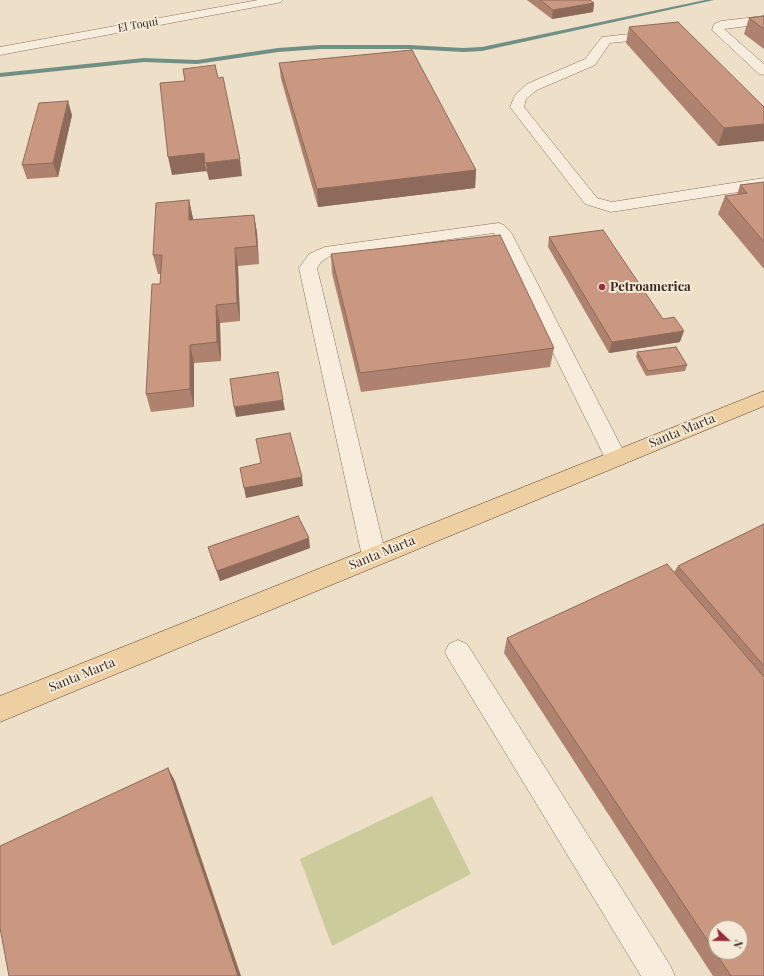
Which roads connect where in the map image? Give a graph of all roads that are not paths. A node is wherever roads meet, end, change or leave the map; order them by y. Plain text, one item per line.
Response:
1 (277, 0) edge
2 (764, 20) edge
3 (666, 34) edge
4 (0, 51) edge
5 (764, 71) edge
6 (764, 183) edge
7 (764, 398) edge
8 (616, 458) junction
9 (374, 556) junction
10 (458, 652) dead end
11 (0, 709) edge
12 (659, 976) edge

1 - 4 street, El Toqui
2 - 5 street
3 - 6 street
7 - 8 main road, Santa Marta
8 - 9 main road, Santa Marta
8 - 9 street
9 - 11 main road, Santa Marta
10 - 12 street

